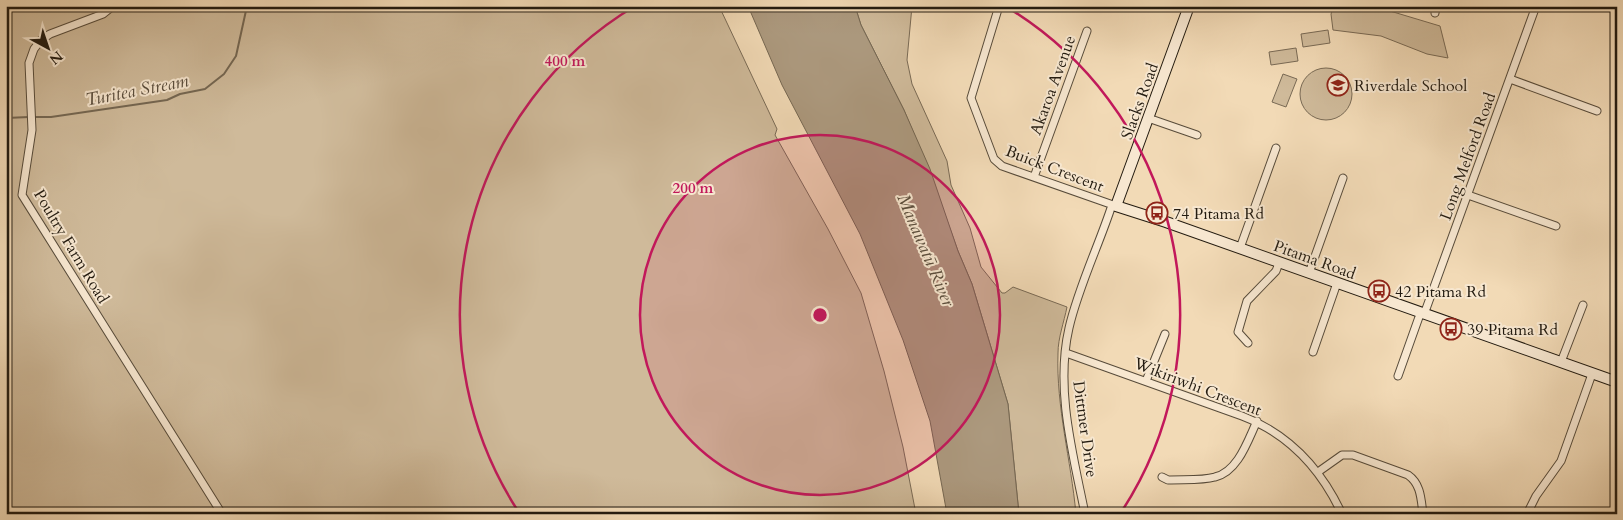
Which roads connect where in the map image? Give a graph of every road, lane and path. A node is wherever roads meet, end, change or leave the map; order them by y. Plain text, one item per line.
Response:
1 (113, 6) edge
2 (999, 6) edge
3 (1189, 6) edge
4 (1536, 6) edge
5 (1087, 31) dead end
6 (1510, 78) junction
7 (1597, 111) dead end
8 (1148, 118) junction
9 (1196, 135) dead end
10 (1276, 148) dead end
11 (1034, 177) junction
12 (1343, 178) dead end
13 (1468, 195) junction
14 (1114, 206) junction
15 (1556, 226) dead end
16 (1240, 248) junction
17 (1279, 262) junction
18 (1309, 273) junction
19 (1337, 283) junction
20 (1583, 305) dead end
21 (1422, 313) junction
22 (1165, 334) dead end
23 (1248, 343) dead end
24 (1313, 352) dead end
25 (1066, 353) junction
26 (1561, 362) junction
27 (1592, 374) junction
28 (1398, 376) dead end
29 (1146, 381) junction
30 (1617, 382) edge
31 (1256, 421) junction
32 (1318, 472) junction
33 (1162, 477) dead end
34 (222, 514) edge
35 (1085, 514) edge
36 (1342, 514) edge
37 (1423, 514) edge
38 (1527, 514) edge

1 - 34 street, Poultry Farm Road
2 - 11 street, Buick Crescent
3 - 8 street, Slacks Road
4 - 6 street, Long Melford Road
5 - 11 street, Akaroa Avenue
6 - 7 street
6 - 13 street, Long Melford Road
8 - 9 street
8 - 14 street, Slacks Road
10 - 16 street
11 - 14 street, Buick Crescent
12 - 18 street
13 - 15 street
13 - 21 street, Long Melford Road
14 - 16 street, Pitama Road
14 - 25 street, Dittmer Drive
16 - 17 street, Pitama Road
17 - 18 street, Pitama Road
17 - 23 street
18 - 19 street, Pitama Road
19 - 21 street, Pitama Road
19 - 24 street
20 - 26 street
21 - 26 street, Pitama Road
21 - 28 street, Long Melford Road
22 - 29 street
25 - 29 street, Wikiriwhi Crescent
25 - 35 street, Dittmer Drive
26 - 27 street, Pitama Road
27 - 30 street, Pitama Road
27 - 38 street
29 - 31 street, Wikiriwhi Crescent
31 - 32 street, Wikiriwhi Crescent
31 - 33 street
32 - 36 street, Wikiriwhi Crescent
32 - 37 street

